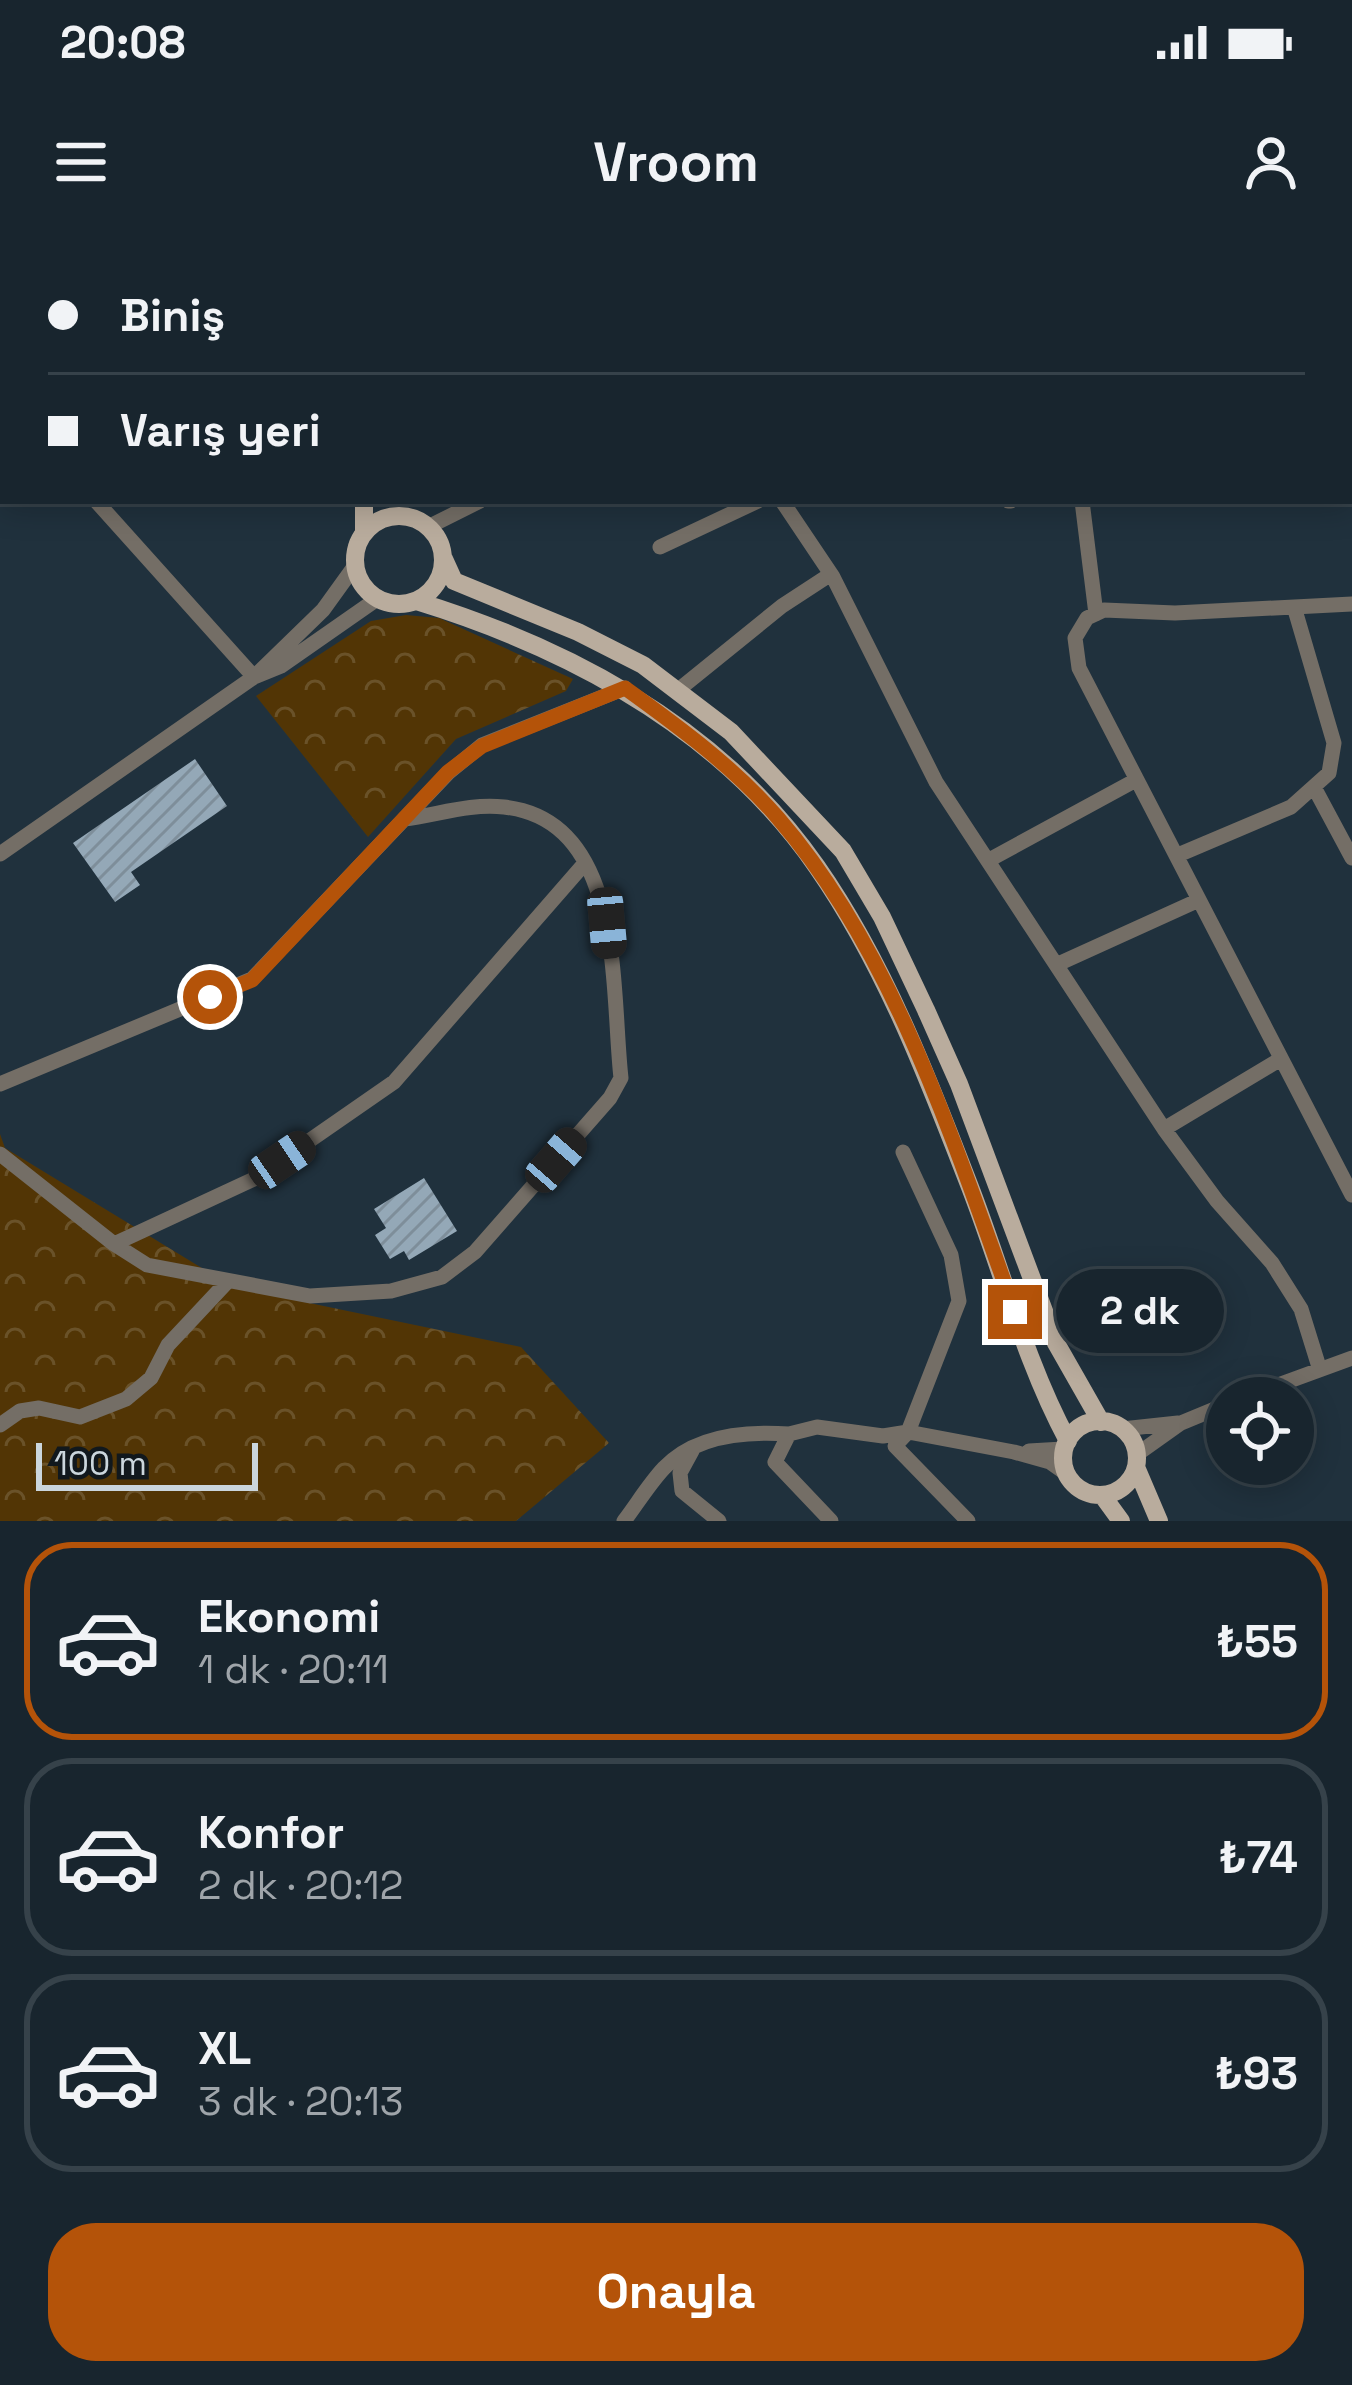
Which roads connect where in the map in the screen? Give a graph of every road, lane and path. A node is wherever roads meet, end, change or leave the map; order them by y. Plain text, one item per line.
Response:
1 (99, 504) edge
2 (364, 504) edge
3 (474, 504) edge
4 (752, 504) edge
5 (784, 504) edge
6 (1082, 504) edge
7 (404, 508) edge
8 (428, 526) junction
9 (364, 532) junction
10 (660, 548) dead end
11 (444, 559) junction
12 (354, 567) junction
13 (831, 574) junction
14 (377, 599) junction
15 (416, 601) junction
16 (1352, 604) edge
17 (1295, 610) junction
18 (1096, 614) junction
19 (254, 677) junction
20 (625, 688) junction
21 (677, 691) junction
22 (1136, 780) junction
23 (1315, 789) junction
24 (404, 819) junction
25 (0, 854) edge
26 (1178, 855) junction
27 (1352, 858) edge
28 (989, 860) junction
29 (585, 863) junction
30 (1199, 900) junction
31 (1058, 964) junction
32 (1279, 1060) junction
33 (0, 1084) edge
34 (1164, 1129) junction
35 (903, 1152) dead end
36 (0, 1154) edge
37 (1352, 1195) edge
38 (114, 1244) junction
39 (227, 1282) junction
40 (1352, 1358) edge
41 (1318, 1367) junction
42 (1294, 1377) edge
43 (1206, 1413) edge
44 (1101, 1422) junction
45 (1181, 1423) junction
46 (0, 1425) edge
47 (1122, 1430) junction
48 (908, 1432) junction
49 (789, 1434) junction
50 (1066, 1445) junction
51 (693, 1448) junction
52 (1014, 1452) junction
53 (1136, 1461) junction
54 (1067, 1474) junction
55 (1102, 1496) junction
56 (624, 1521) edge
57 (719, 1521) edge
58 (831, 1521) edge
59 (968, 1521) edge
60 (1121, 1521) edge
61 (1159, 1521) edge

1 - 19 street
2 - 9 main road
3 - 8 street
4 - 10 street
5 - 13 street
6 - 18 street
7 - 8 main road
7 - 9 main road
8 - 11 main road
9 - 12 main road
11 - 15 main road
11 - 21 main road
12 - 14 main road
12 - 19 street
13 - 21 street
13 - 28 street
14 - 15 main road
14 - 19 street
15 - 20 main road
16 - 17 street
17 - 18 street
17 - 23 street
18 - 22 street
19 - 25 street
20 - 24 street
20 - 50 main road
21 - 44 main road
22 - 26 street
22 - 28 street
23 - 26 street
23 - 27 street
24 - 29 street
24 - 33 street
26 - 30 street
28 - 31 street
29 - 38 street
29 - 39 street
30 - 31 street
30 - 32 street
31 - 34 street
32 - 34 street
32 - 37 street
34 - 41 street
35 - 48 street
36 - 38 street
38 - 39 street
39 - 46 street
40 - 41 street
41 - 42 street
43 - 45 street
44 - 47 main road
44 - 50 main road
45 - 47 street
45 - 53 street
47 - 53 main road
48 - 49 street
48 - 52 street
48 - 59 street
49 - 51 street
49 - 58 street
50 - 52 street
50 - 54 main road
51 - 56 street
51 - 57 street
52 - 54 street
53 - 55 main road
53 - 61 main road
54 - 55 main road
55 - 60 main road

